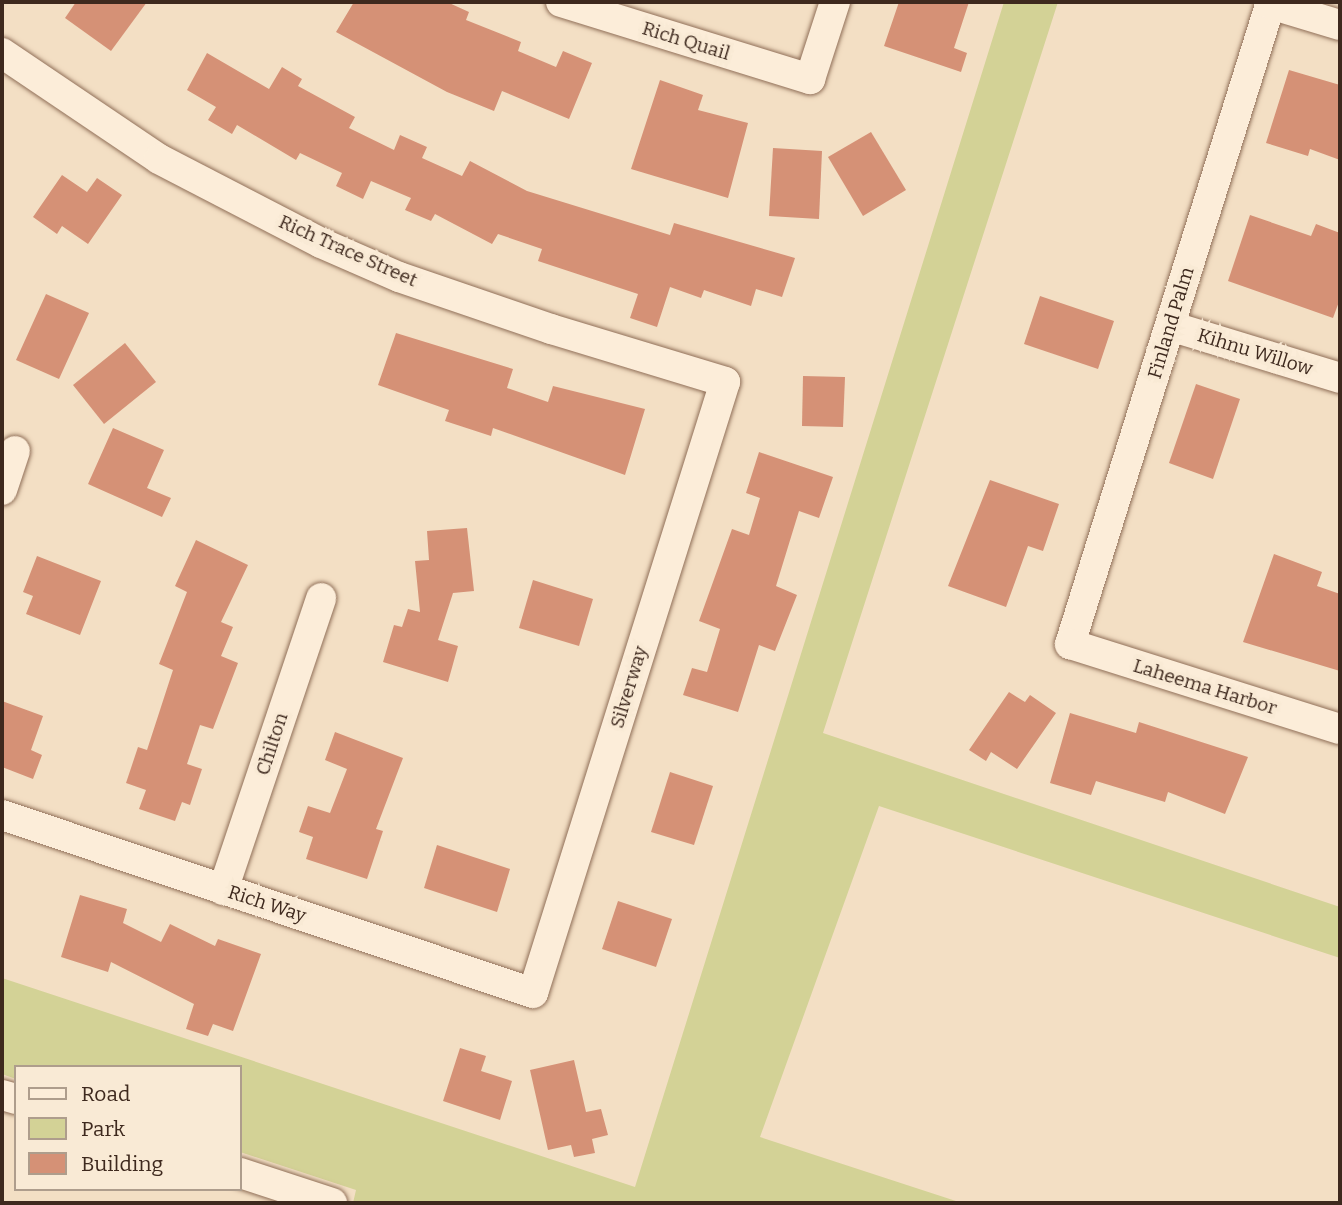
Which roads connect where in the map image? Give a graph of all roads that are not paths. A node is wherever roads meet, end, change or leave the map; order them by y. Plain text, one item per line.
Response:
1 (561, 2) edge
2 (835, 2) edge
3 (1271, 3) edge
4 (1340, 25) edge
5 (2, 53) edge
6 (1170, 326) junction
7 (1340, 378) edge
8 (725, 382) joint
9 (15, 451) dead end
10 (2, 490) edge
11 (321, 598) dead end
12 (1070, 644) joint
13 (1340, 729) edge
14 (2, 816) edge
15 (223, 890) junction
16 (533, 993) joint
17 (242, 1174) edge
18 (332, 1203) edge

1 - 2 street, Rich Quail
3 - 4 street
3 - 6 street, Finland Palm
5 - 8 street, Rich Trace Street
6 - 7 street, Kihnu Willow
6 - 12 street, Finland Palm
8 - 16 street, Silverway
9 - 10 street
11 - 15 street, Chilton
12 - 13 street, Laheema Harbor
14 - 15 street, Rich Way
15 - 16 street, Rich Way
17 - 18 street

